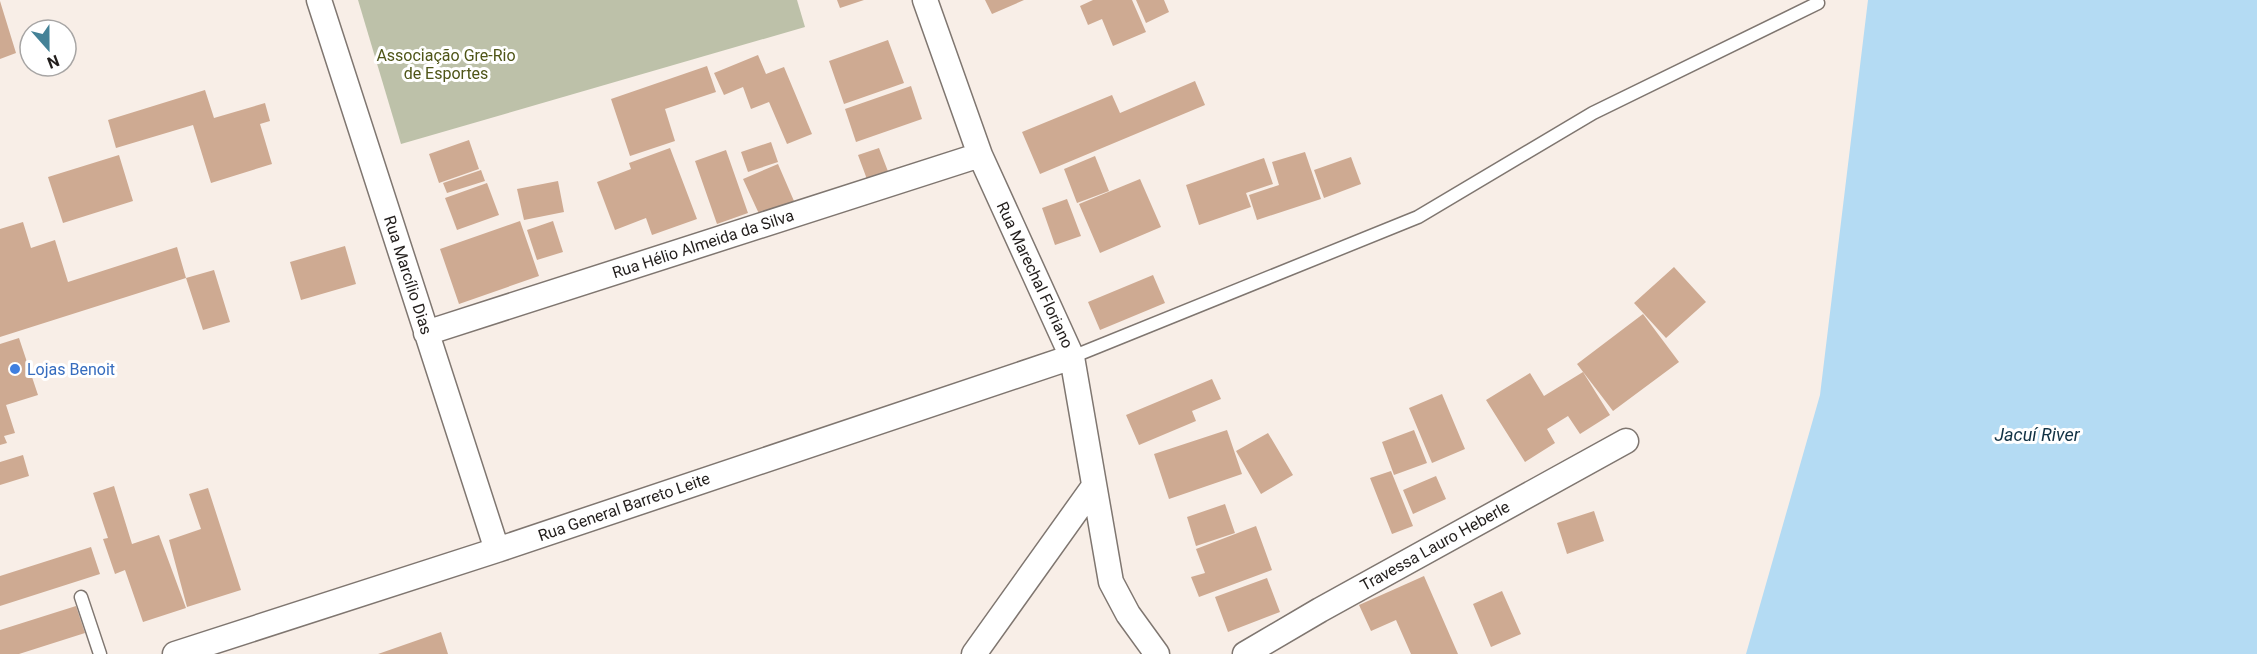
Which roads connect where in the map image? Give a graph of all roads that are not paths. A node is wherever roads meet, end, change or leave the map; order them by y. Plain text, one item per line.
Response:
1 (319, 0) edge
2 (925, 0) edge
3 (1818, 3) dead end
4 (980, 155) junction
5 (426, 333) junction
6 (1072, 357) junction
7 (1626, 441) dead end
8 (1094, 486) junction
9 (497, 550) junction
10 (81, 597) dead end
11 (100, 654) edge
12 (175, 654) edge
13 (974, 654) edge
14 (1157, 654) edge
15 (1245, 654) edge

1 - 5 street, Rua Marcílio Dias
2 - 4 street, Rua Marechal Floriano
3 - 6 lane
4 - 5 street, Rua Hélio Almeida da Silva
4 - 6 street, Rua Marechal Floriano
5 - 9 street, Rua Marcílio Dias
6 - 8 street, Rua Marechal Floriano
6 - 9 street, Rua General Barreto Leite
7 - 15 street, Travessa Lauro Heberle
8 - 13 street
8 - 14 street, Rua Marechal Floriano
9 - 12 street, Rua General Barreto Leite
10 - 11 lane

